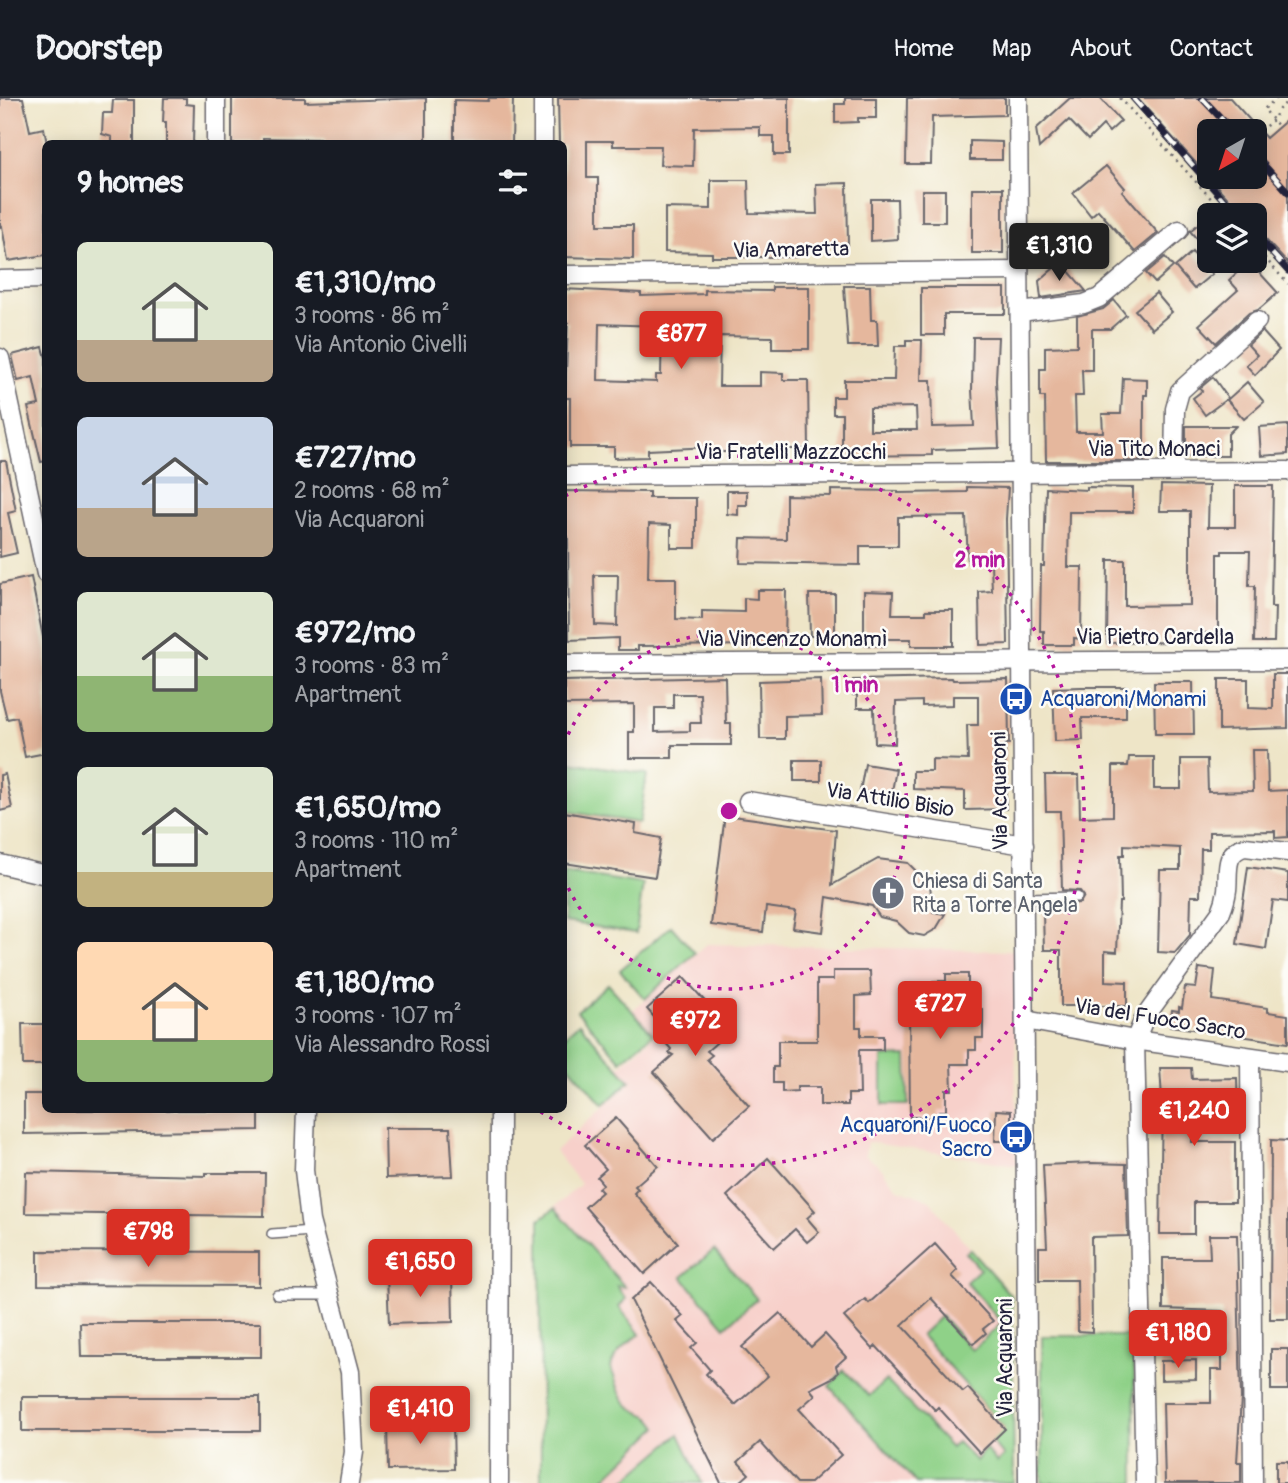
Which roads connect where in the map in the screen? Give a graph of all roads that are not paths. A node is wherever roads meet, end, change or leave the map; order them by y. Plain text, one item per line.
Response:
1 (216, 98) edge
2 (543, 98) edge
3 (1018, 98) edge
4 (216, 140) edge
5 (543, 140) edge
6 (1179, 230) dead end
7 (1019, 271) junction
8 (567, 275) edge
9 (42, 279) edge
10 (0, 280) edge
11 (1020, 312) junction
12 (1257, 321) dead end
13 (1, 363) edge
14 (1174, 471) junction
15 (1288, 471) edge
16 (1020, 473) junction
17 (567, 476) edge
18 (42, 555) edge
19 (1021, 660) junction
20 (1288, 660) edge
21 (567, 664) edge
22 (748, 801) dead end
23 (1024, 845) junction
24 (1288, 852) edge
25 (0, 864) edge
26 (42, 874) edge
27 (1077, 897) dead end
28 (1025, 898) junction
29 (1025, 1020) junction
30 (1135, 1040) junction
31 (1250, 1057) junction
32 (1288, 1062) edge
33 (306, 1113) edge
34 (500, 1113) edge
35 (312, 1231) junction
36 (272, 1234) dead end
37 (277, 1294) dead end
38 (328, 1295) junction
39 (349, 1483) edge
40 (499, 1483) edge
41 (1028, 1483) edge
42 (1145, 1483) edge
43 (1253, 1483) edge

1 - 4 street
2 - 5 street
3 - 7 street, Via Acquaroni
6 - 11 street
7 - 8 street, Via Amaretta
7 - 11 street, Via Acquaroni
9 - 10 street
11 - 16 street, Via Acquaroni
12 - 14 street
13 - 18 street
14 - 15 street, Via Tito Monaci
14 - 16 street, Via Tito Monaci
16 - 17 street, Via Fratelli Mazzocchi
16 - 19 street, Via Acquaroni
19 - 20 street, Via Pietro Cardella
19 - 21 street, Via Vincenzo Monamì
19 - 23 street, Via Acquaroni
22 - 23 street, Via Attilio Bisio
23 - 28 street, Via Acquaroni
24 - 30 street
25 - 26 street
27 - 28 lane
28 - 29 street, Via Acquaroni
29 - 30 street, Via del Fuoco Sacro
29 - 41 street, Via Acquaroni
30 - 31 street, Via del Fuoco Sacro
30 - 42 street
31 - 32 street, Via del Fuoco Sacro
31 - 43 street
33 - 35 street
34 - 40 street
35 - 36 lane
35 - 38 street
37 - 38 lane
38 - 39 street

